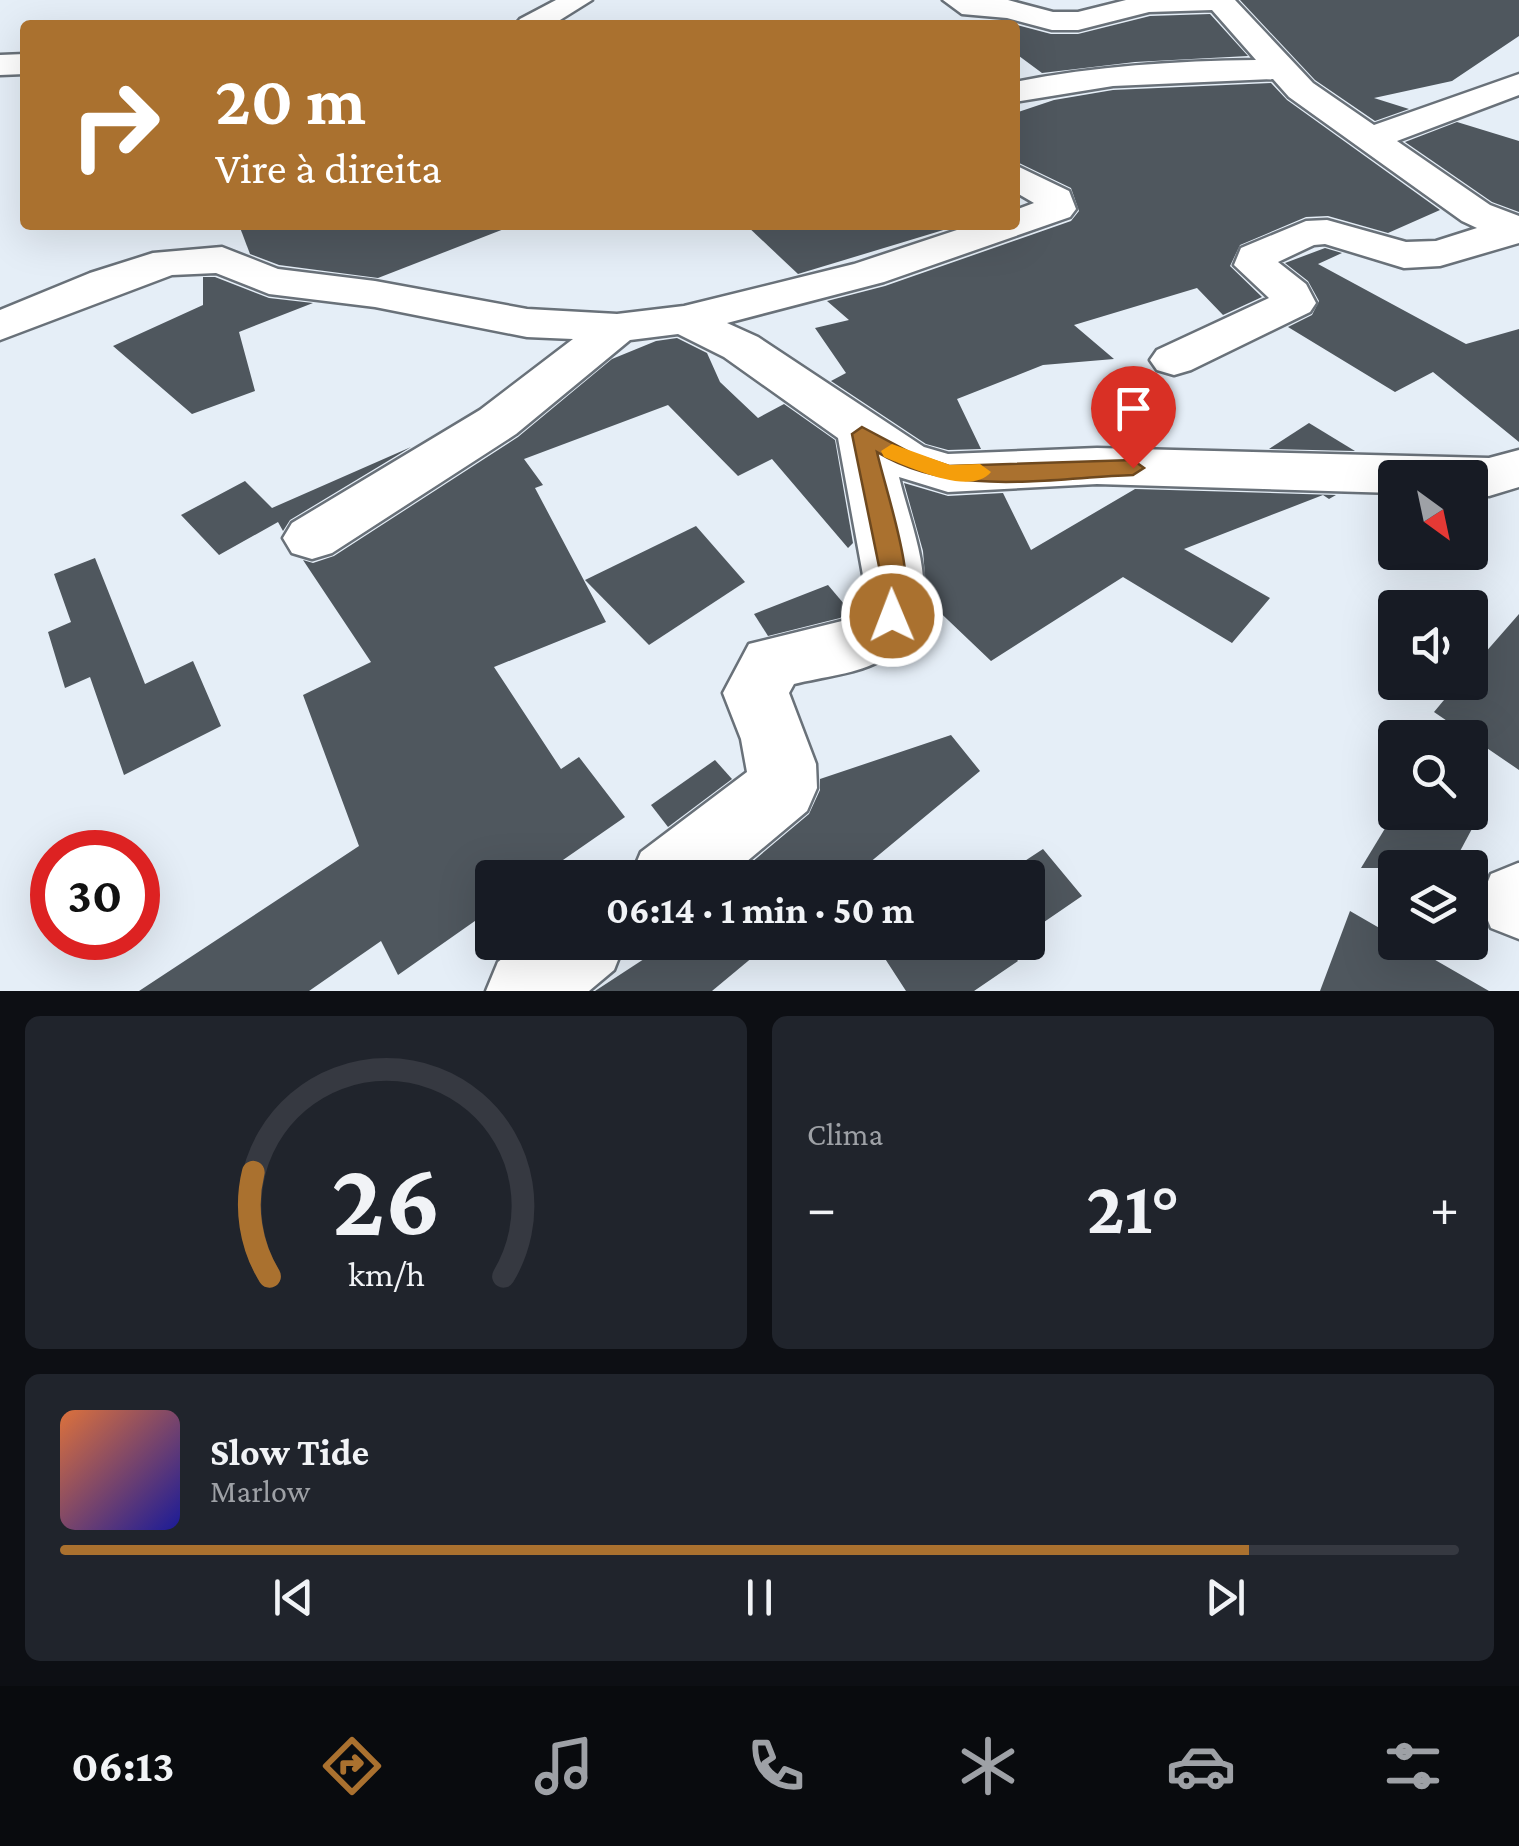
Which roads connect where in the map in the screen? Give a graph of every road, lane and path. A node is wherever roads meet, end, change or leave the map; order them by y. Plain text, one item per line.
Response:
1 (578, 0) edge
2 (958, 0) edge
3 (1220, 0) edge
4 (540, 20) edge
5 (1279, 69) junction
6 (1519, 84) edge
7 (1020, 91) edge
8 (1372, 138) junction
9 (1020, 179) edge
10 (1020, 222) edge
11 (996, 230) edge
12 (1517, 230) edge
13 (684, 320) junction
14 (0, 326) edge
15 (617, 328) junction
16 (1174, 360) dead end
17 (862, 434) junction
18 (1519, 468) edge
19 (312, 538) dead end
20 (691, 860) edge
21 (564, 960) edge
22 (526, 991) edge

1 - 4 street
2 - 3 street
3 - 5 street
5 - 7 street
5 - 8 street
6 - 8 street
8 - 12 street
9 - 10 street
11 - 13 street
12 - 16 street
13 - 15 street
13 - 17 street
14 - 15 street
15 - 19 street
17 - 18 street
17 - 20 street
21 - 22 street

